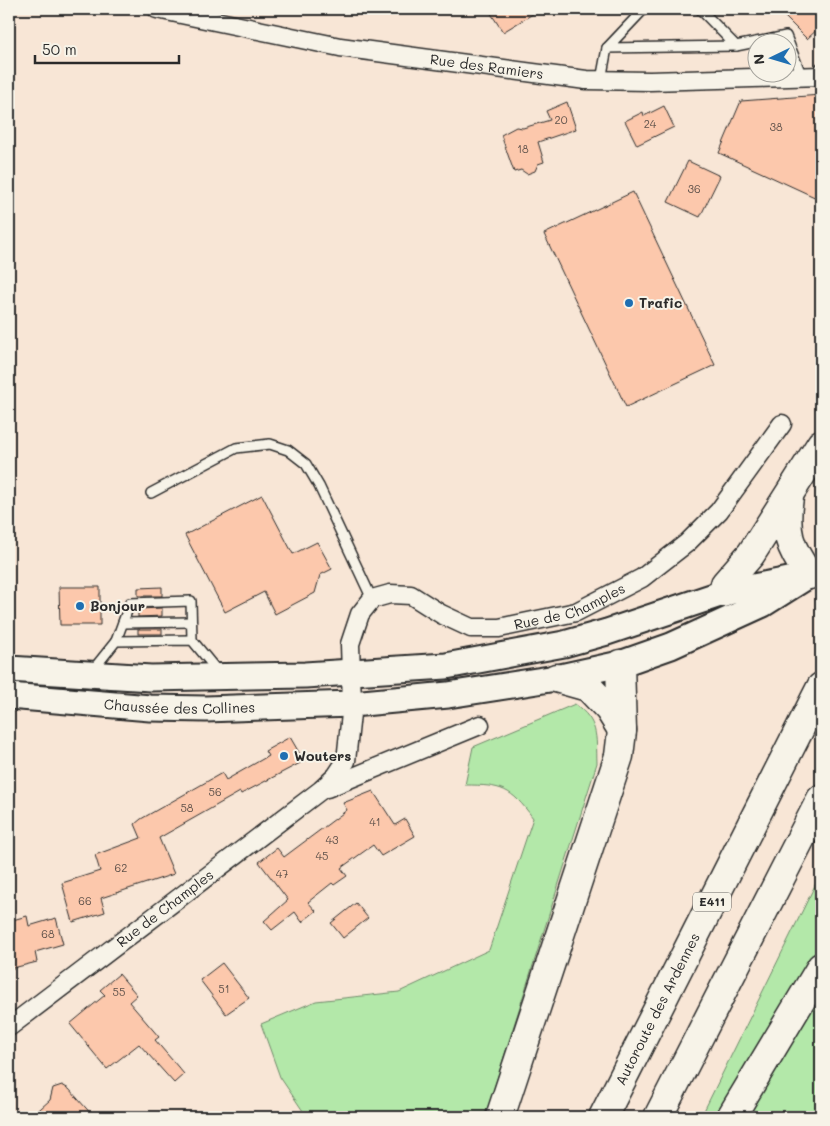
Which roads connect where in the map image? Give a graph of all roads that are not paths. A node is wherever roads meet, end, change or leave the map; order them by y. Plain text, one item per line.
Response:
1 (157, 9) edge
2 (644, 9) edge
3 (700, 9) edge
4 (736, 46) junction
5 (607, 48) junction
6 (821, 67) edge
7 (821, 76) edge
8 (802, 77) junction
9 (601, 80) junction
10 (782, 424) dead end
11 (821, 444) edge
12 (151, 492) dead end
13 (788, 497) junction
14 (815, 573) edge
15 (723, 593) junction
16 (767, 594) junction
17 (372, 599) junction
18 (191, 622) junction
19 (123, 623) junction
20 (192, 640) junction
21 (116, 641) junction
22 (620, 664) junction
23 (9, 669) edge
24 (351, 672) junction
25 (88, 676) junction
26 (223, 677) junction
27 (556, 678) junction
28 (821, 687) edge
29 (9, 696) edge
30 (352, 704) junction
31 (480, 726) dead end
32 (622, 731) junction
33 (321, 790) junction
34 (821, 799) edge
35 (821, 967) edge
36 (9, 1027) edge
37 (500, 1117) edge
38 (603, 1117) edge
39 (658, 1117) edge
40 (730, 1117) edge

1 - 9 street, Rue des Ramiers
2 - 5 lane
3 - 4 lane
4 - 5 lane
4 - 8 lane
5 - 9 lane
6 - 8 lane
7 - 8 street, Rue des Ramiers
8 - 9 street, Rue des Ramiers
10 - 17 street, Rue de Champles
11 - 13 highway
12 - 17 lane
13 - 14 highway
13 - 15 highway
14 - 16 main road
15 - 16 main road, Chaussée des Collines
15 - 24 main road, Chaussée des Collines
16 - 22 main road
17 - 24 street
18 - 19 lane
18 - 19 lane
18 - 20 lane
19 - 21 lane
20 - 21 lane
20 - 26 lane
21 - 25 lane
22 - 27 main road, Chaussée des Collines
22 - 32 highway
23 - 25 main road, Chaussée des Collines
24 - 26 main road, Chaussée des Collines
24 - 30 street, Rue de Champles
25 - 26 main road, Chaussée des Collines
27 - 30 main road, Chaussée des Collines
27 - 32 highway
28 - 38 highway, Autoroute des Ardennes / E411
29 - 30 main road, Chaussée des Collines
30 - 33 street, Rue de Champles
31 - 33 street, Rue de Champles
32 - 37 highway
33 - 36 street, Rue de Champles
34 - 39 highway
35 - 40 highway

